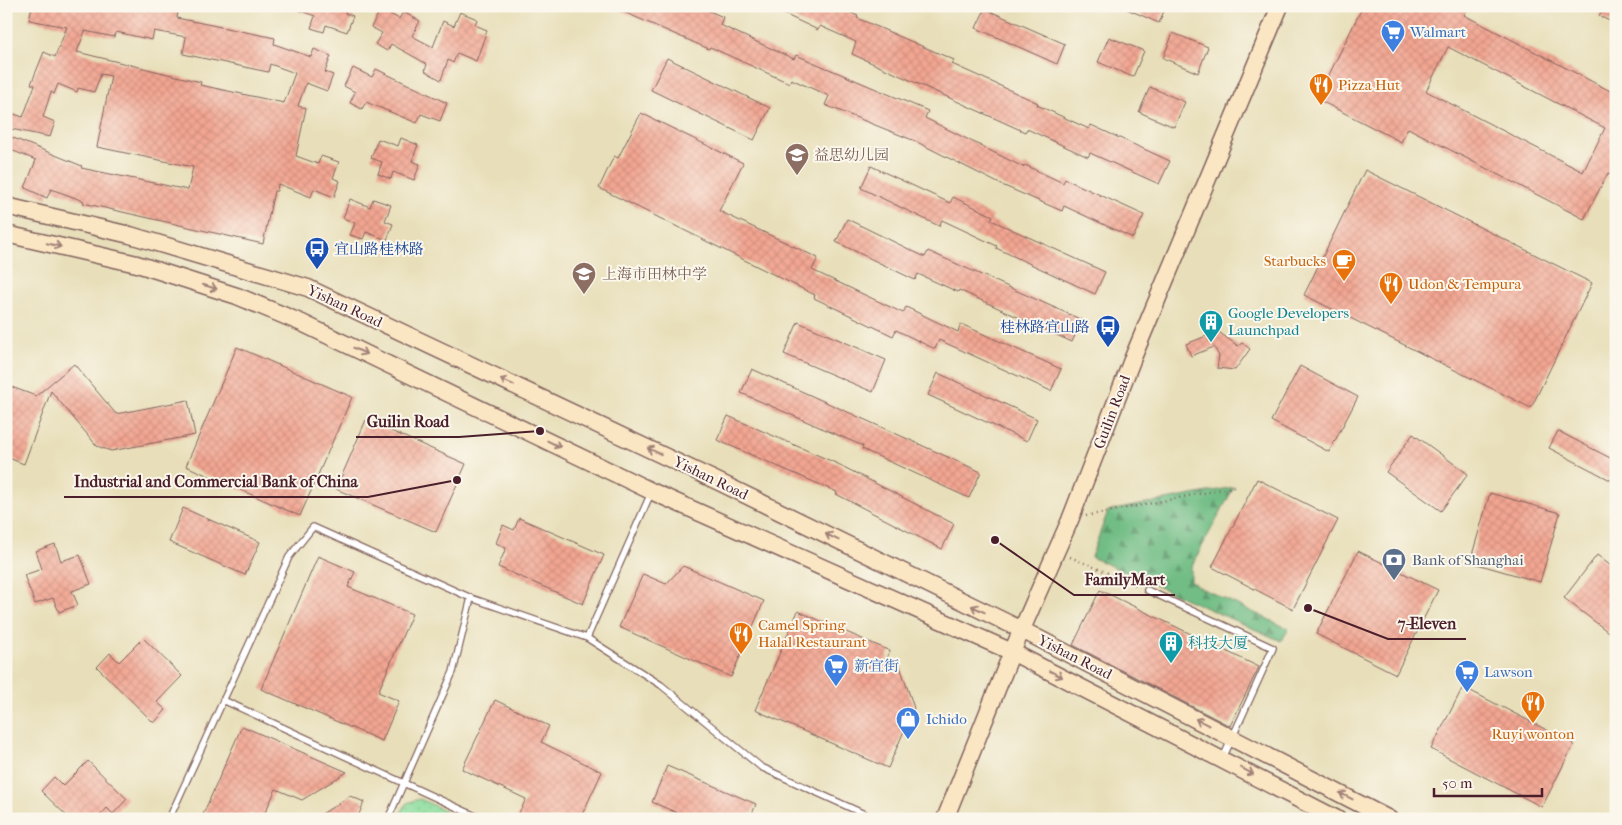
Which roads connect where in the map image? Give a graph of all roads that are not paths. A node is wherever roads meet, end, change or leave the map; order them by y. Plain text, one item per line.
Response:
1 (1280, 6) edge
2 (6, 206) edge
3 (6, 234) edge
4 (652, 490) junction
5 (1147, 590) road end
6 (471, 598) junction
7 (1022, 630) junction
8 (587, 638) junction
9 (1012, 652) junction
10 (224, 700) junction
11 (1232, 737) junction
12 (1222, 758) junction
13 (405, 783) junction
14 (170, 819) edge
15 (388, 819) edge
16 (482, 819) edge
17 (875, 819) edge
18 (945, 819) edge
19 (1337, 819) edge
20 (1389, 819) edge

1 - 7 main road, Guilin Road
7 -> 2 main road, Yishan Road
3 -> 4 main road, Yishan Road
4 - 8 lane
4 - 9 main road, Yishan Road
5 - 11 lane
6 - 8 lane
6 - 10 lane
6 - 13 lane
7 - 9 main road, Guilin Road
11 -> 7 main road, Yishan Road
8 - 17 lane
9 -> 12 main road, Yishan Road
9 - 18 main road, Guilin Road
10 - 13 lane
10 - 14 lane
11 - 12 lane
20 -> 11 main road, Yishan Road
12 -> 19 main road, Yishan Road
13 - 15 lane
13 - 16 lane

